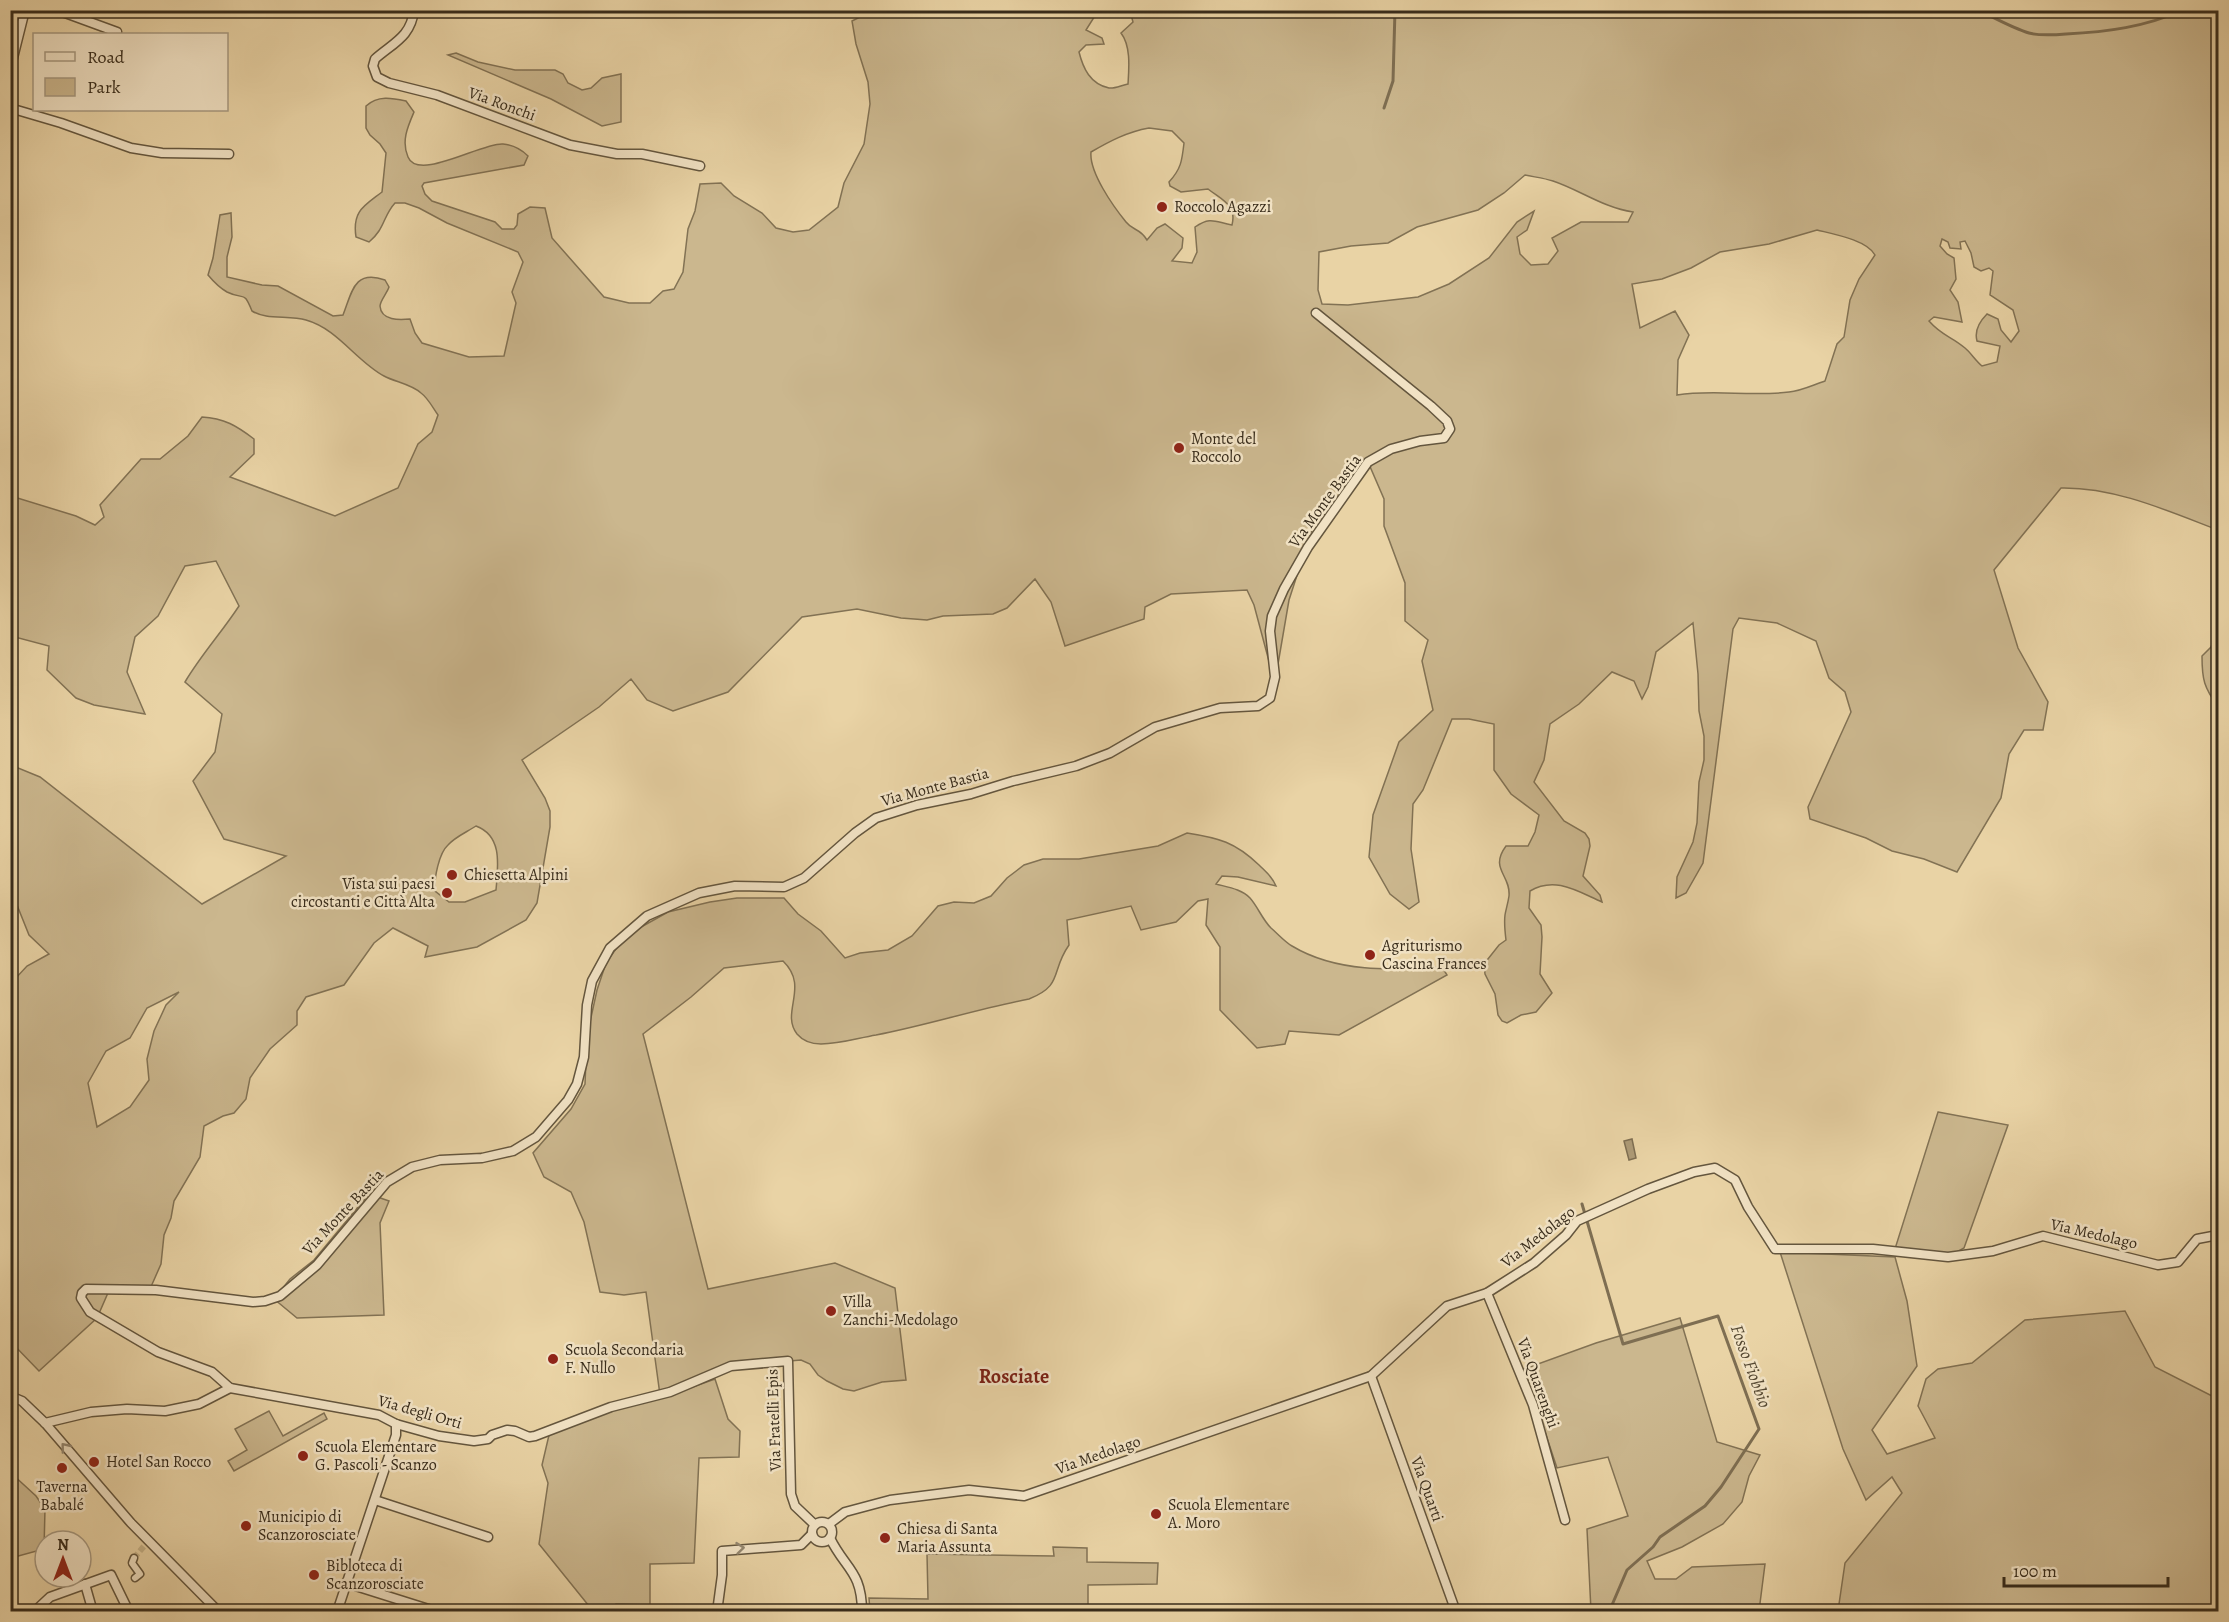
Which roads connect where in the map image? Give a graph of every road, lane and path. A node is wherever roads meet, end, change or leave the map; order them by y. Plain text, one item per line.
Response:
1 (25, 10) edge
2 (57, 10) edge
3 (414, 10) edge
4 (117, 32) dead end
5 (10, 70) edge
6 (10, 108) edge
7 (229, 154) dead end
8 (700, 166) dead end
9 (1316, 313) dead end
10 (2218, 1235) edge
11 (1486, 1293) junction
12 (731, 1366) joint
13 (1371, 1376) junction
14 (230, 1388) junction
15 (10, 1396) edge
16 (45, 1423) junction
17 (396, 1424) junction
18 (375, 1500) junction
19 (1565, 1520) dead end
20 (829, 1524) junction
21 (815, 1525) junction
22 (812, 1534) junction
23 (488, 1538) dead end
24 (830, 1538) junction
25 (134, 1558) tunnel mouth
26 (135, 1578) dead end
27 (93, 1581) edge
28 (346, 1583) junction
29 (70, 1589) edge
30 (86, 1589) edge
31 (34, 1611) edge
32 (93, 1611) edge
33 (129, 1611) edge
34 (219, 1611) edge
35 (337, 1611) edge
36 (438, 1611) edge
37 (717, 1611) edge
38 (862, 1611) edge
39 (1456, 1611) edge

1 - 5 street
2 - 4 street
3 - 8 street, Via Ronchi
6 - 7 street
9 - 14 street, Via Monte Bastia
10 - 11 street, Via Medolago
11 - 13 street, Via Medolago
11 - 19 street, Via Quarenghi
12 - 17 street, Via degli Orti
12 - 21 street, Via Fratelli Epis
13 - 20 street, Via Medolago
13 - 39 street, Via Quarti
14 - 16 street
14 - 17 street, Via degli Orti
15 - 16 street
34 -> 16 street
17 - 18 street
18 - 23 street
18 - 28 street
20 - 21 street
20 - 24 street
21 - 22 street
22 - 24 street
37 -> 22 street
24 - 38 street
25 - 26 street
27 - 33 street
28 - 35 street
28 - 36 street
29 - 31 street
30 - 32 street

